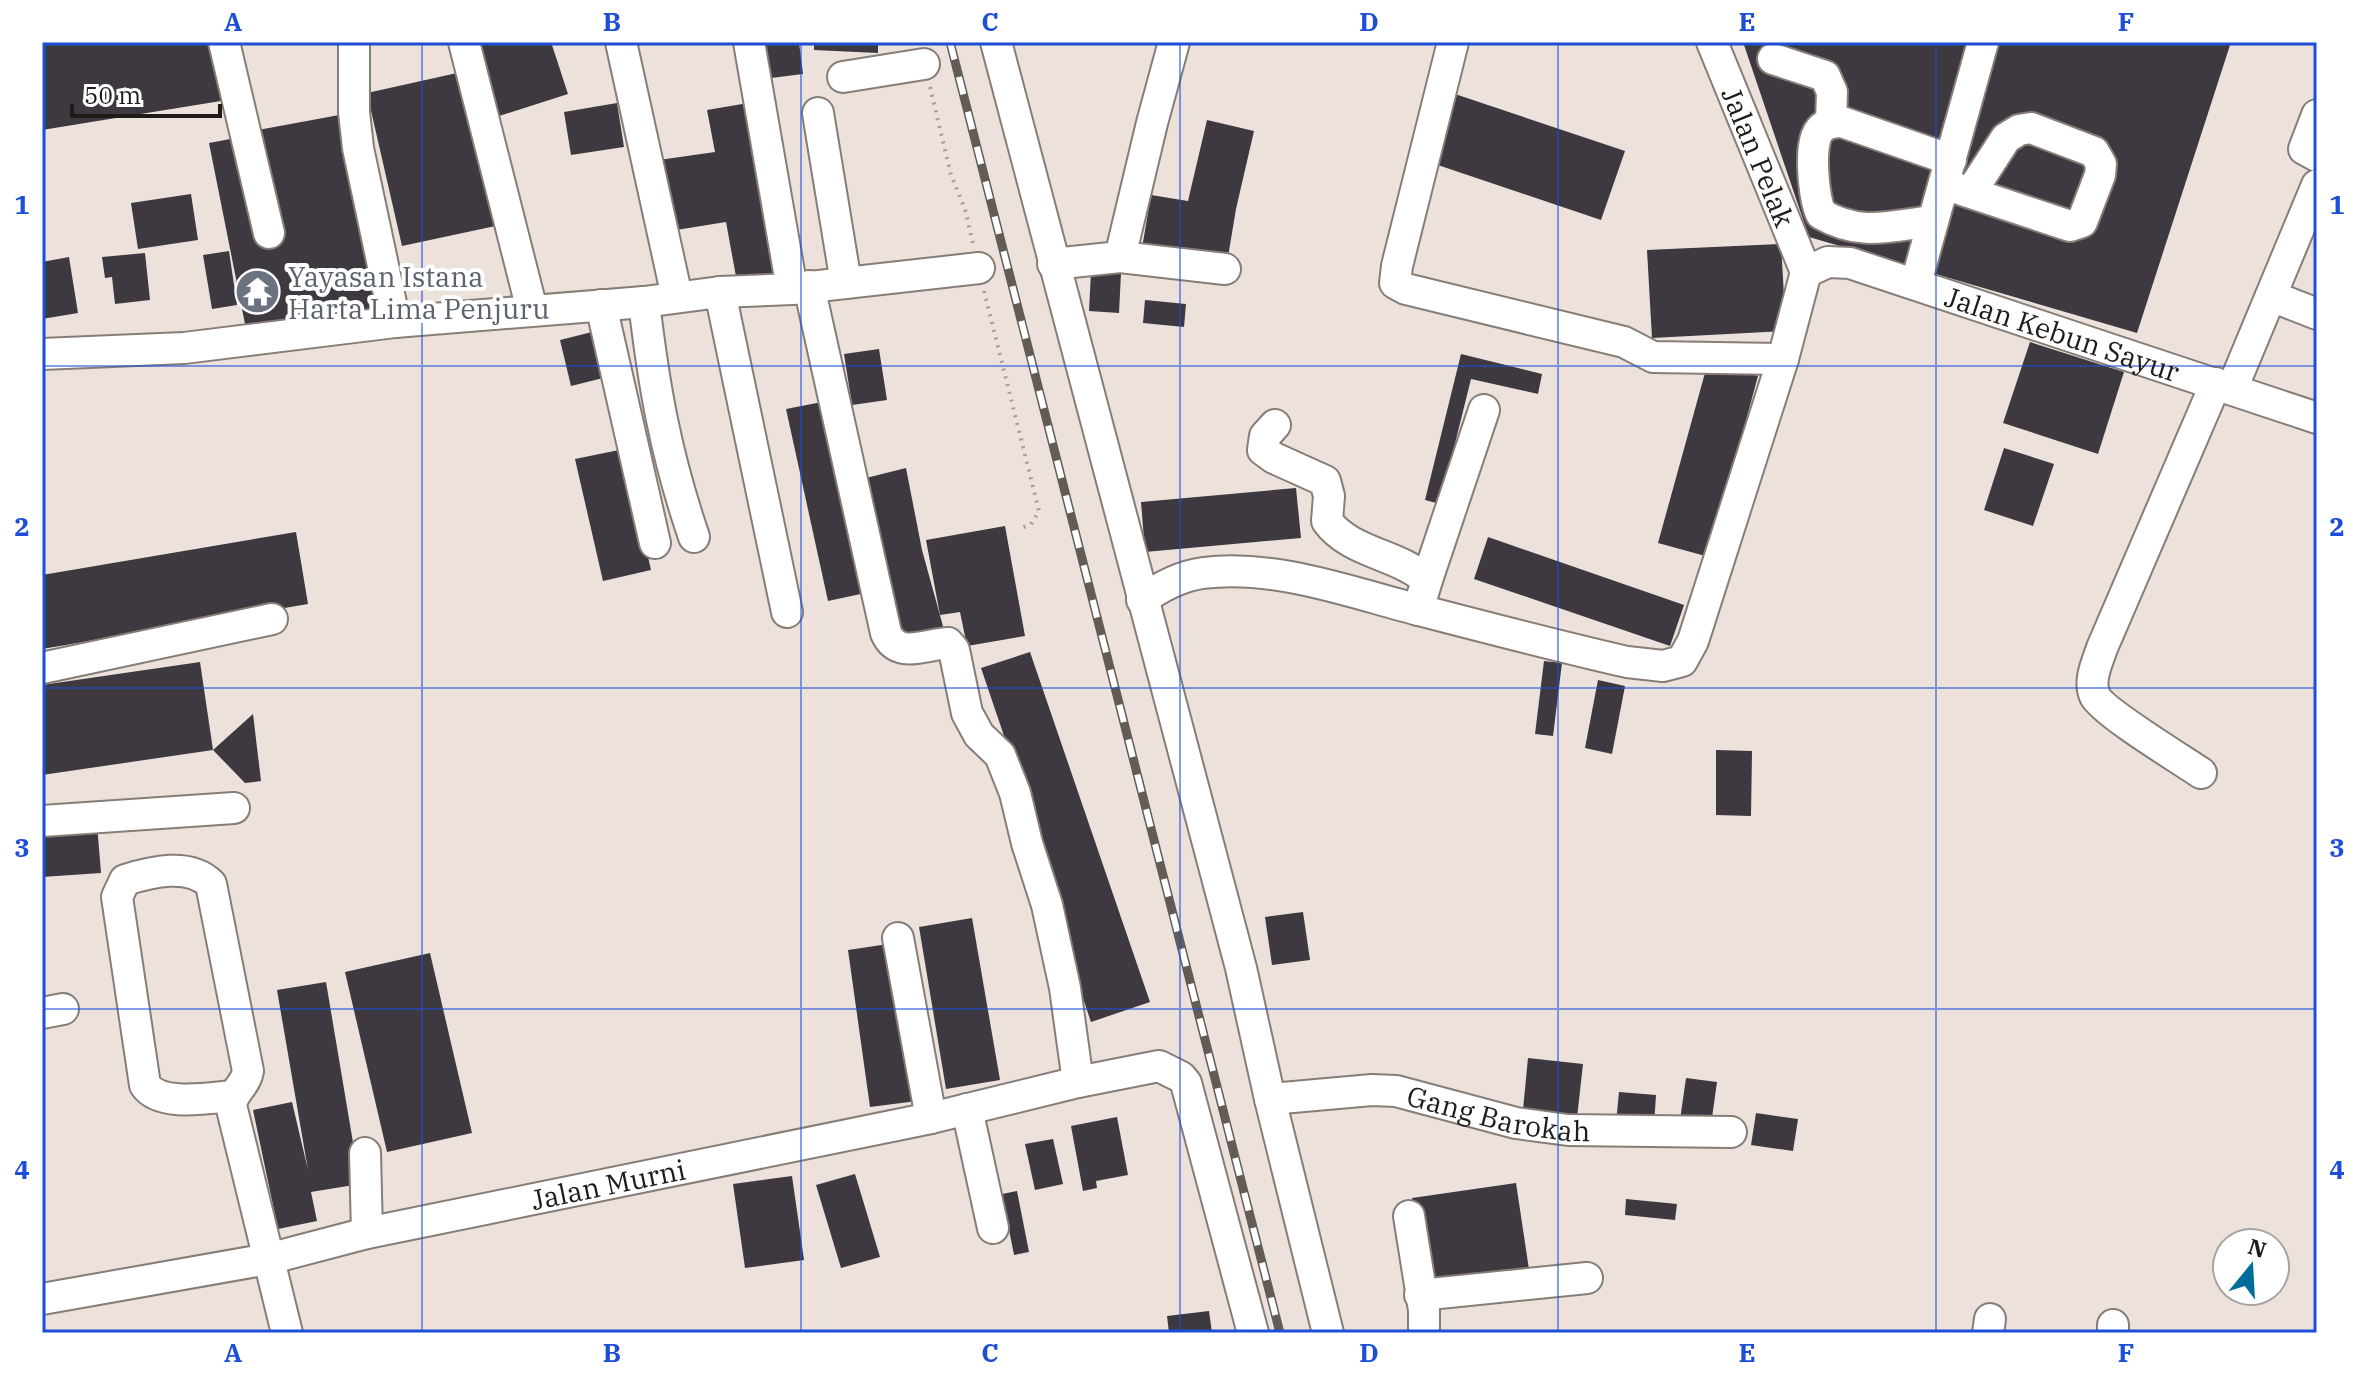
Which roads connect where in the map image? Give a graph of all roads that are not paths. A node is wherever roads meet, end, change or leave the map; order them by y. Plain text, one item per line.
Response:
1 (224, 42) edge
2 (354, 42) edge
3 (464, 42) edge
4 (621, 42) edge
5 (749, 42) edge
6 (996, 42) edge
7 (1174, 42) edge
8 (1453, 42) edge
9 (1712, 42) edge
10 (1983, 42) edge
11 (1773, 59) dead end
12 (915, 65) road end
13 (843, 77) dead end
14 (818, 113) dead end
15 (2317, 115) edge
16 (1831, 122) junction
17 (2317, 156) edge
18 (1955, 179) junction
19 (2317, 185) edge
20 (2311, 219) edge
21 (1933, 221) junction
22 (269, 233) dead end
23 (1120, 257) junction
24 (1053, 264) junction
25 (979, 268) road end
26 (1225, 269) dead end
27 (1806, 272) junction
28 (846, 283) junction
29 (1916, 283) junction
30 (800, 288) junction
31 (720, 292) junction
32 (2271, 296) junction
33 (677, 297) junction
34 (644, 302) junction
35 (601, 305) junction
36 (532, 310) junction
37 (2317, 314) edge
38 (395, 322) junction
39 (42, 354) edge
40 (1783, 359) junction
41 (2224, 386) junction
42 (1484, 410) dead end
43 (2317, 418) edge
44 (1275, 425) dead end
45 (694, 537) dead end
46 (655, 543) dead end
47 (1427, 580) junction
48 (1142, 600) junction
49 (1418, 610) junction
50 (787, 612) dead end
51 (272, 619) dead end
52 (42, 668) edge
53 (2201, 773) dead end
54 (234, 808) dead end
55 (42, 821) edge
56 (898, 938) dead end
57 (1078, 1082) junction
58 (233, 1096) junction
59 (1270, 1099) junction
60 (967, 1109) junction
61 (931, 1118) junction
62 (1731, 1132) dead end
63 (365, 1153) dead end
64 (1409, 1216) dead end
65 (993, 1228) dead end
66 (367, 1233) junction
67 (268, 1259) junction
68 (1587, 1278) dead end
69 (1420, 1295) junction
70 (42, 1299) edge
71 (287, 1333) edge
72 (1253, 1333) edge
73 (1328, 1333) edge
74 (1424, 1333) edge

1 - 22 street
2 - 38 street
3 - 36 street
4 - 33 street
5 - 30 street
6 - 24 street
7 - 23 street
8 - 40 street
9 - 27 street, Jalan Pelak
10 - 18 street
11 - 16 street
12 - 13 street
14 - 28 street
15 - 17 street
16 - 18 street
16 - 21 street
18 - 21 street
19 - 20 street
20 - 32 street
21 - 29 street
23 - 24 street
23 - 26 street
24 - 48 street
25 - 28 street
27 - 29 street, Jalan Kebun Sayur
27 - 40 street
28 - 30 street
29 - 41 street, Jalan Kebun Sayur
30 - 31 street
30 - 57 street
31 - 33 street
31 - 50 street
32 - 37 street
32 - 41 street
33 - 34 street
34 - 35 street
34 - 45 street
35 - 36 street
35 - 46 street
36 - 38 street
38 - 39 street
40 - 49 street
41 - 43 street, Jalan Kebun Sayur
41 - 53 street
42 - 47 street
44 - 47 street
47 - 49 street
48 - 49 street
48 - 59 street
51 - 52 street
54 - 55 street
56 - 61 street
57 - 60 street, Jalan Murni
57 - 72 street, Jalan Murni
58 - 58 street
58 - 67 street
59 - 62 street, Gang Barokah
59 - 73 street
60 - 61 street, Jalan Murni
60 - 65 street
61 - 66 street, Jalan Murni
63 - 66 street
64 - 69 street
66 - 67 street, Jalan Murni
67 - 70 street, Jalan Murni
67 - 71 street
68 - 69 street
69 - 74 street

